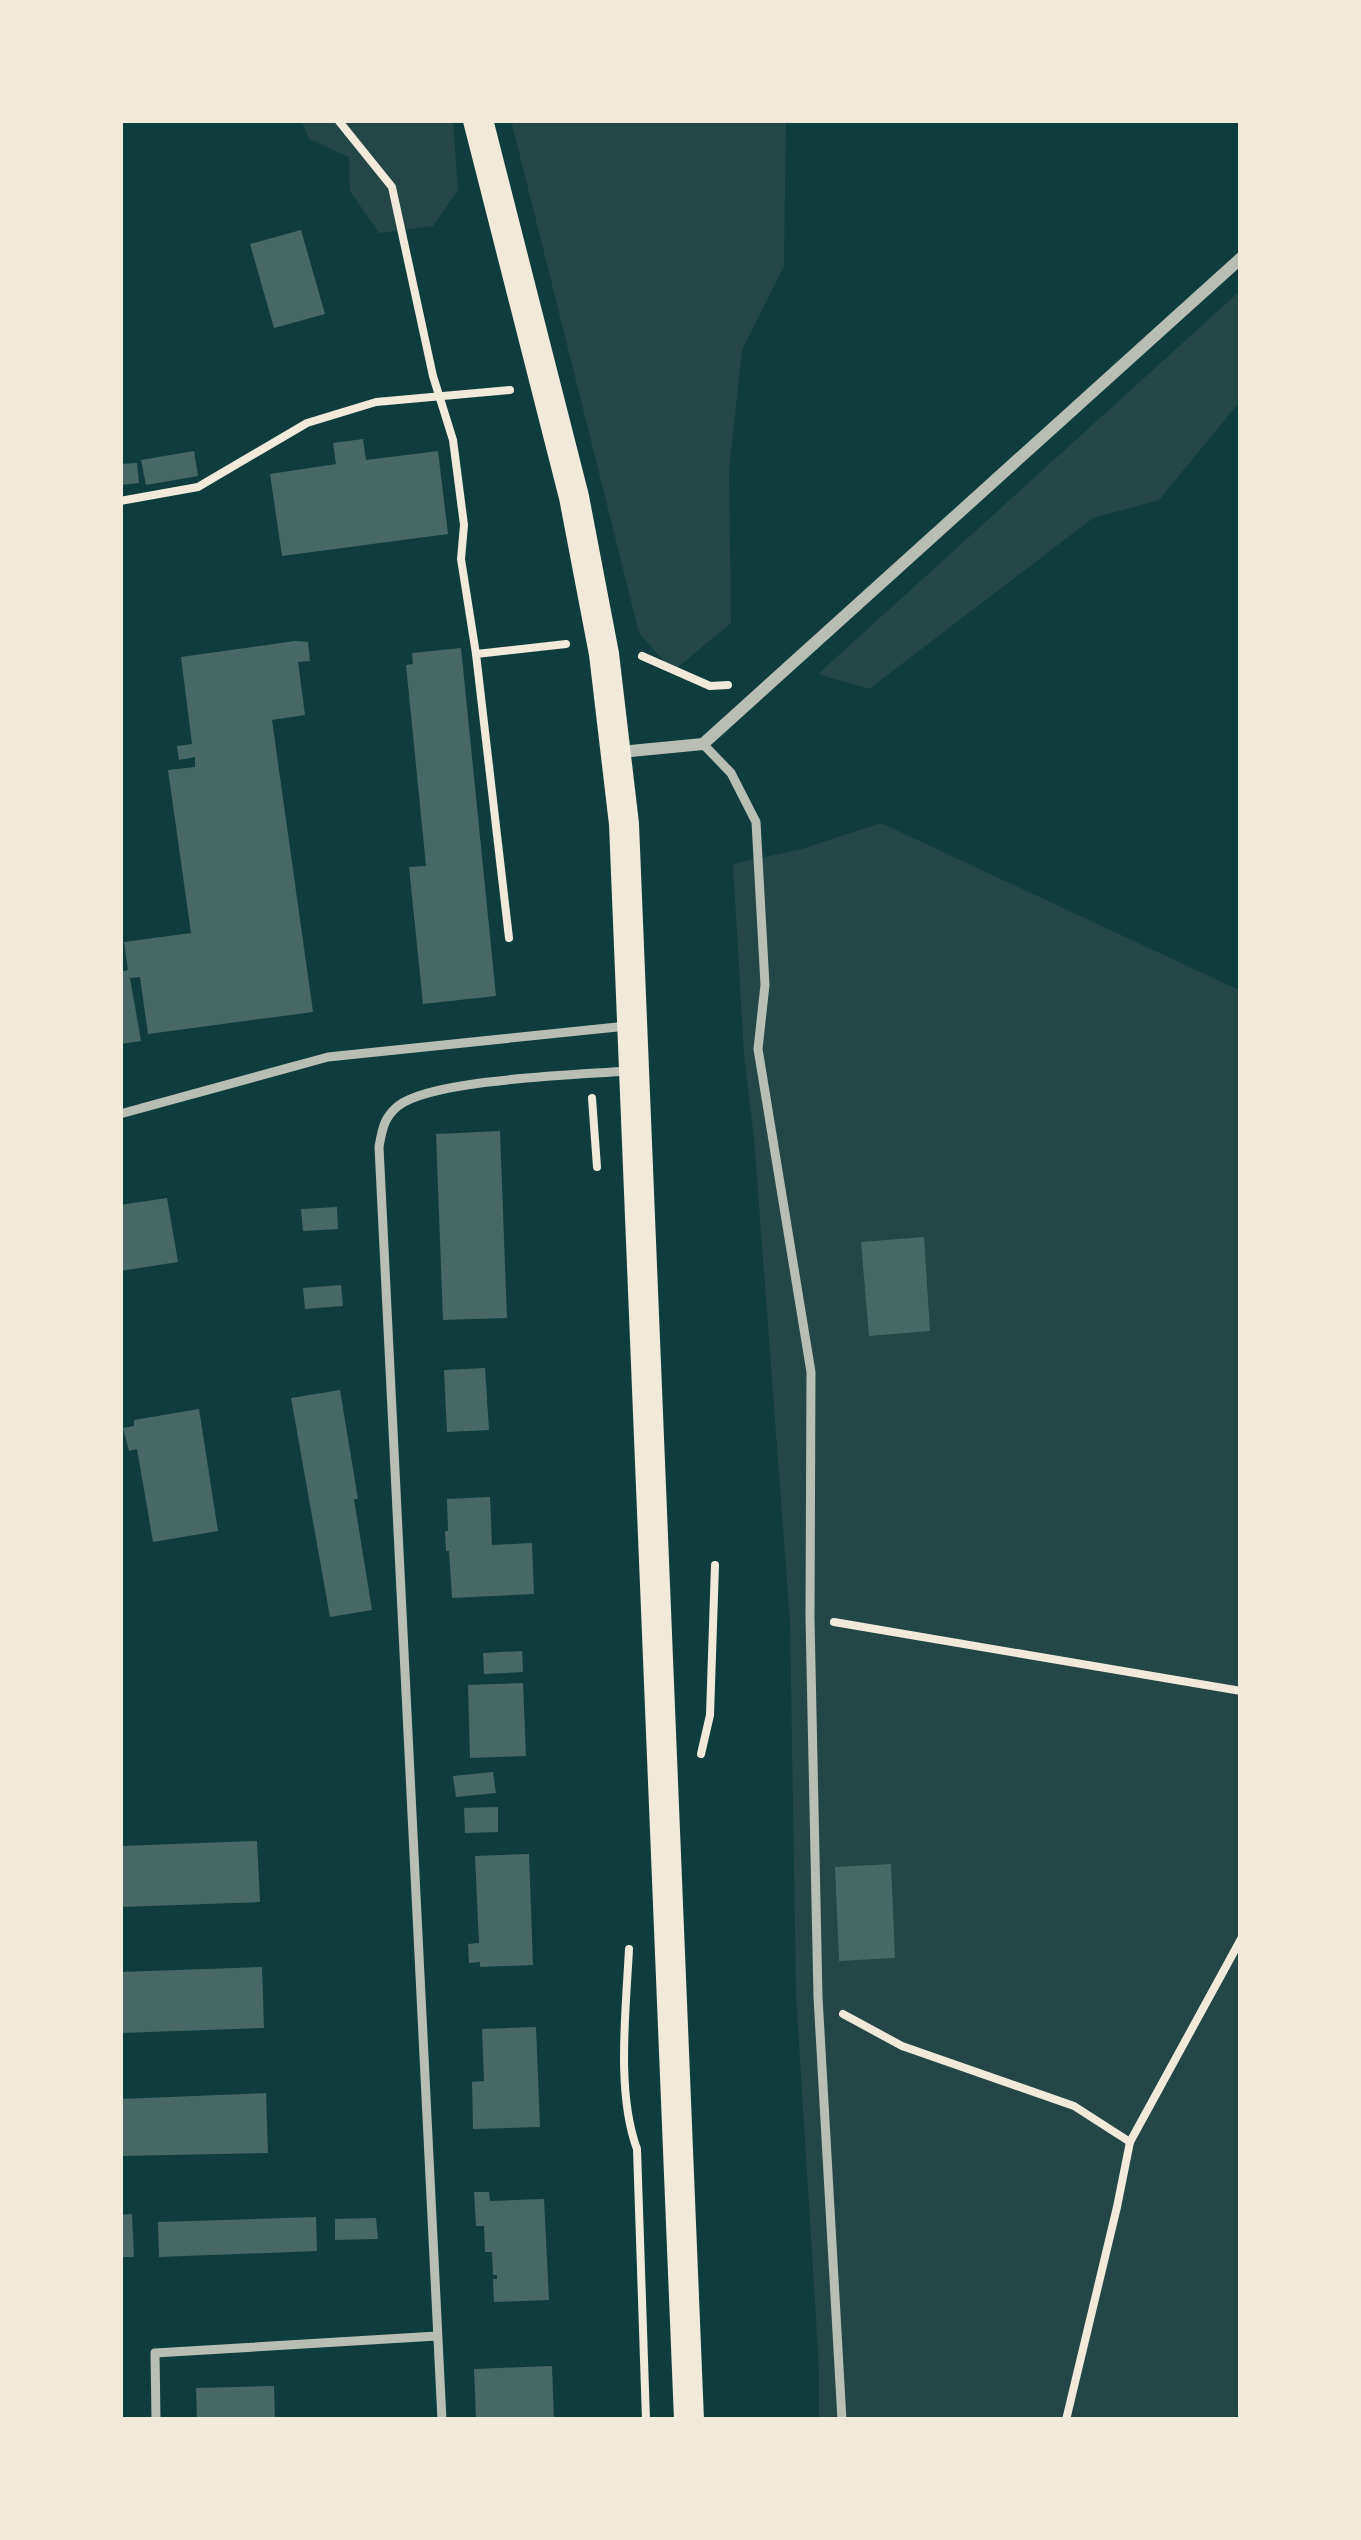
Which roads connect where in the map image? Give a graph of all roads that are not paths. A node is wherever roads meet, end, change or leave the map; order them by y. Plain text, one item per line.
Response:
1 (478, 120) edge
2 (1241, 258) edge
3 (703, 744) junction
4 (616, 752) junction
5 (631, 1026) junction
6 (634, 1071) junction
7 (120, 1114) edge
8 (437, 2336) junction
9 (156, 2420) edge
10 (442, 2420) edge
11 (689, 2420) edge
12 (842, 2420) edge

1 - 4 main road
2 - 3 street
3 - 4 street
3 - 12 lane
4 - 5 main road
5 - 6 main road
5 - 7 lane
6 - 8 lane
6 - 11 main road
8 - 9 lane
8 - 10 lane

